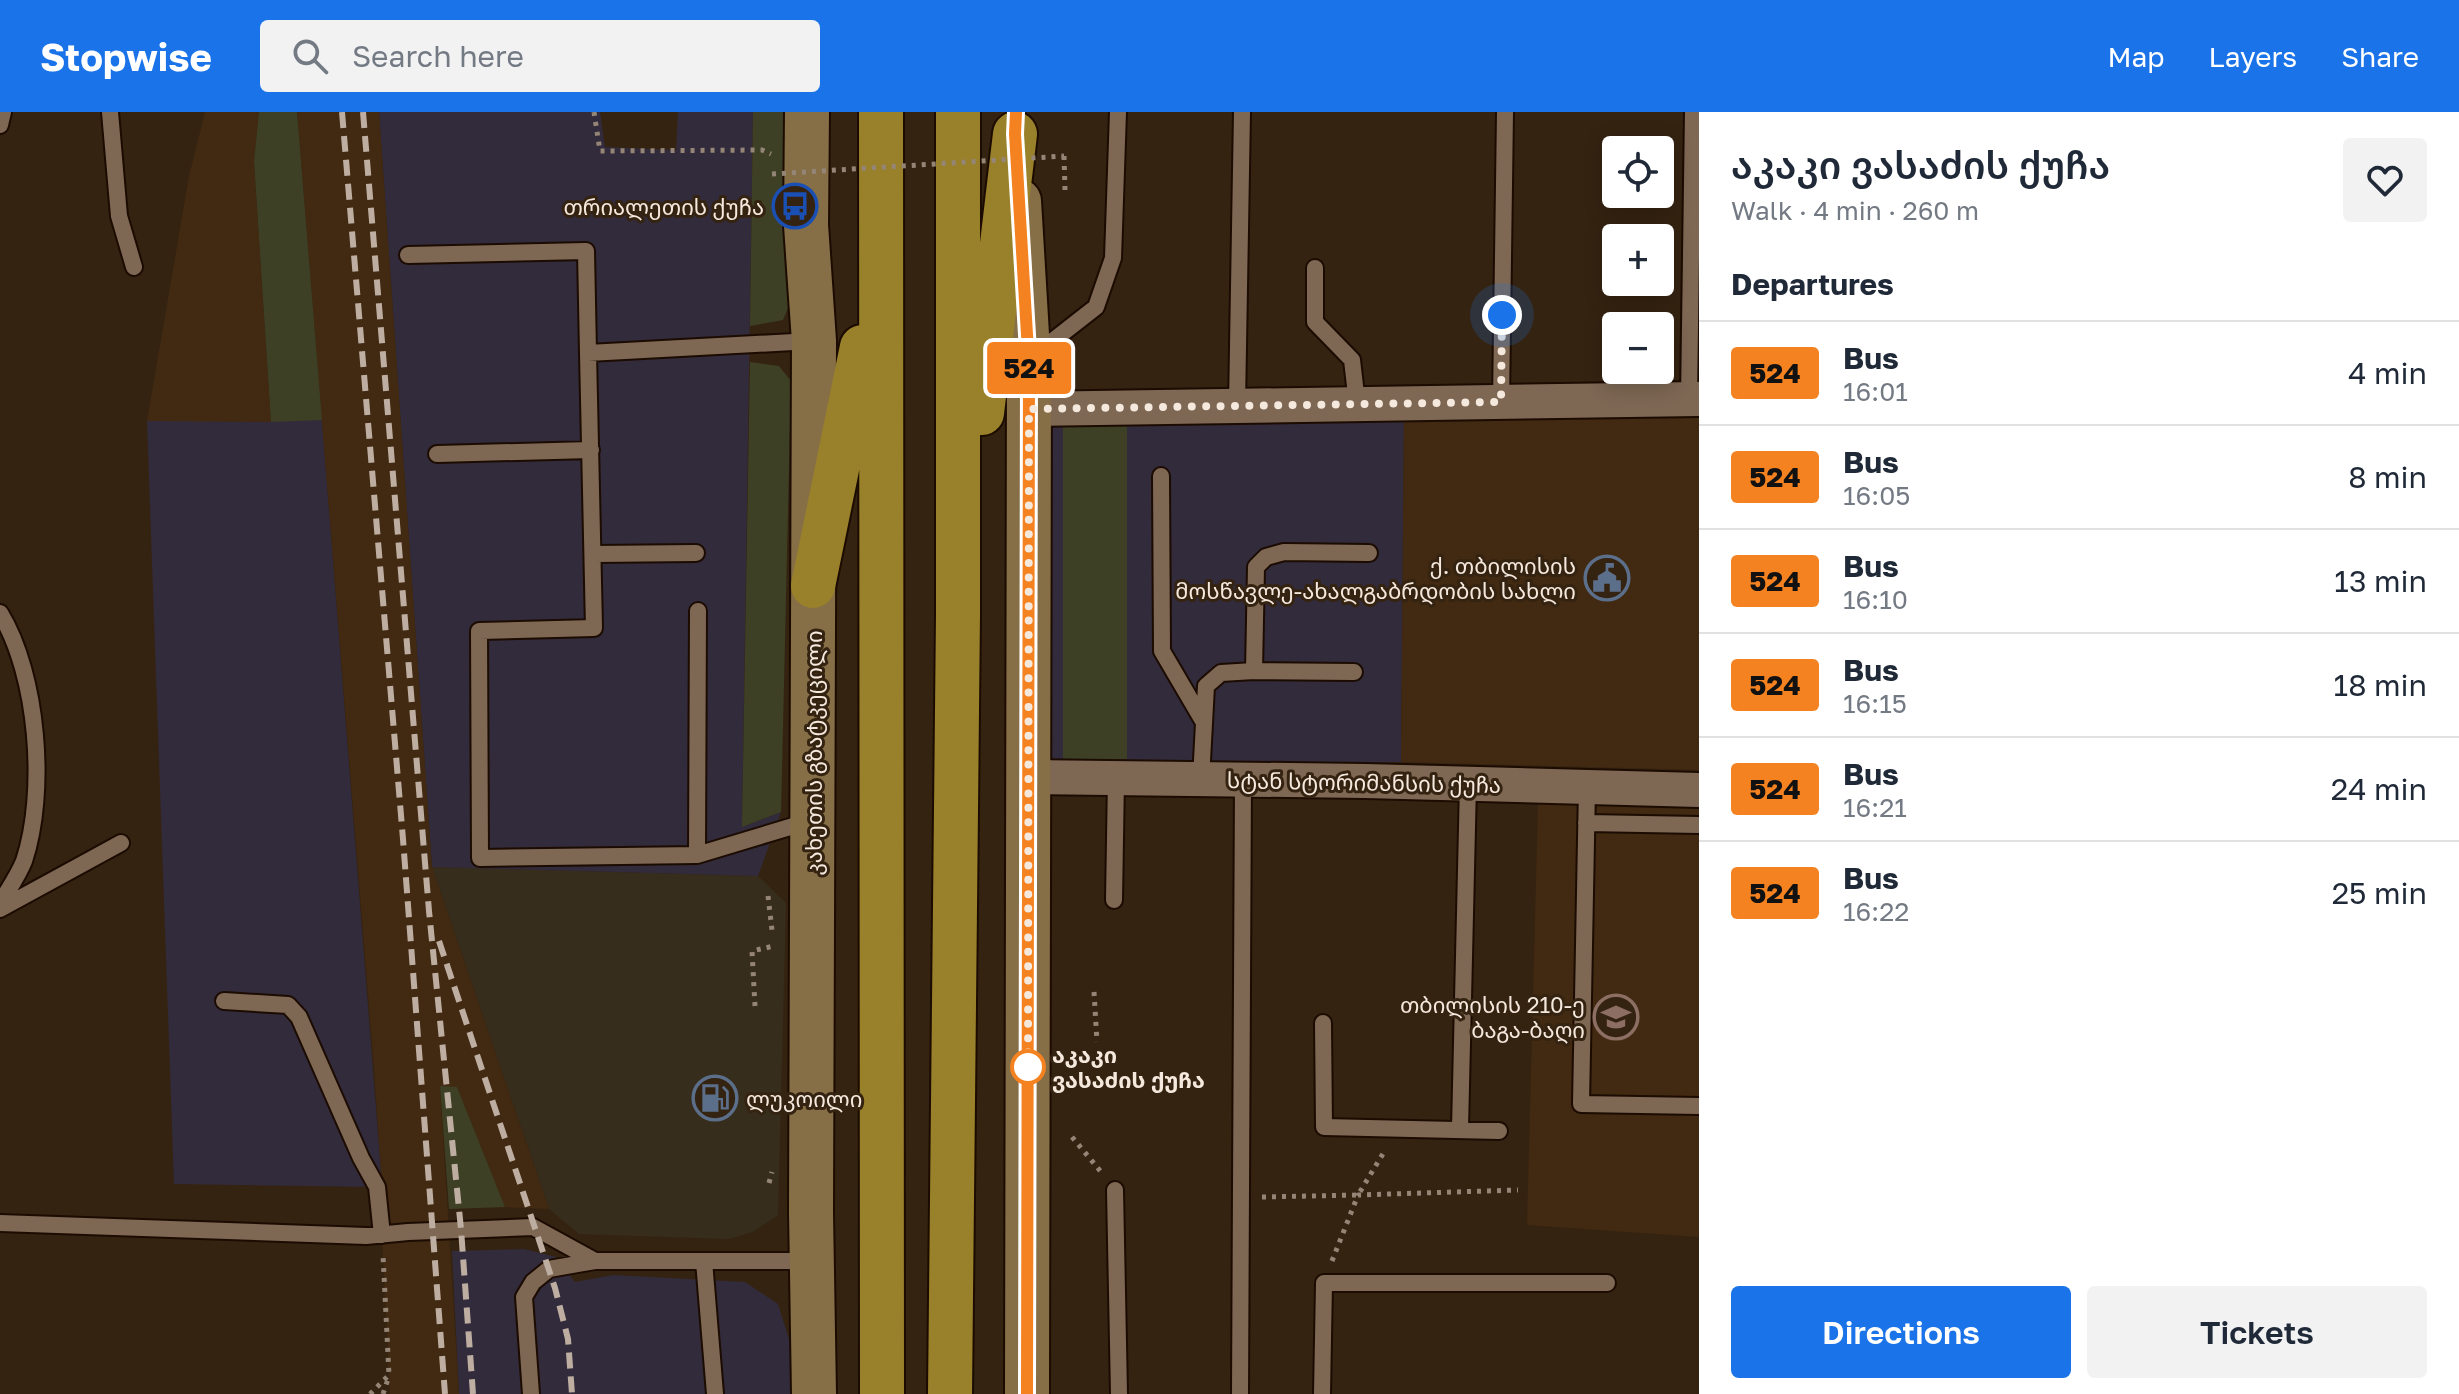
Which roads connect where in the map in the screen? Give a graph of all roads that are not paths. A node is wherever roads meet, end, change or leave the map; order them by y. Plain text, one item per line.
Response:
1 (3, 112) edge
2 (110, 112) edge
3 (807, 112) edge
4 (881, 112) edge
5 (958, 112) edge
6 (1118, 112) edge
7 (1242, 112) edge
8 (1505, 112) edge
9 (1693, 112) edge
10 (0, 125) edge
11 (1015, 134) joint
12 (881, 254) junction
13 (408, 255) dead end
14 (134, 267) dead end
15 (1315, 268) dead end
16 (814, 341) junction
17 (588, 353) junction
18 (1029, 389) junction
19 (1694, 399) edge
20 (1501, 402) junction
21 (1357, 403) junction
22 (1237, 405) junction
23 (591, 450) junction
24 (437, 454) dead end
25 (1161, 476) dead end
26 (696, 553) dead end
27 (1369, 553) dead end
28 (593, 554) junction
29 (813, 586) junction
30 (698, 611) dead end
31 (0, 613) edge
32 (958, 614) junction
33 (1254, 671) junction
34 (1354, 672) dead end
35 (1204, 722) junction
36 (1028, 777) junction
37 (1116, 778) junction
38 (1201, 779) junction
39 (1243, 780) junction
40 (1468, 784) junction
41 (1587, 787) junction
42 (1699, 790) edge
43 (812, 821) junction
44 (1586, 823) junction
45 (1699, 825) edge
46 (121, 843) dead end
47 (697, 855) junction
48 (1114, 900) dead end
49 (0, 907) edge
50 (224, 1001) dead end
51 (1323, 1023) dead end
52 (1699, 1106) edge
53 (1460, 1129) junction
54 (1499, 1131) dead end
55 (1115, 1190) road end
56 (0, 1223) edge
57 (382, 1235) junction
58 (595, 1261) junction
59 (704, 1261) junction
60 (813, 1261) junction
61 (1607, 1283) dead end
62 (531, 1394) edge
63 (715, 1394) edge
64 (814, 1394) edge
65 (882, 1394) edge
66 (950, 1394) edge
67 (1027, 1394) edge
68 (1119, 1394) edge
69 (1240, 1394) edge
70 (1322, 1394) edge

1 - 10 lane
2 - 14 lane
3 - 16 street, კახეთის გზატკეცილი
4 - 12 highway
5 - 32 highway
6 - 18 lane
7 - 22 lane
8 - 20 lane
9 - 19 lane
11 - 18 street
11 - 32 highway
12 - 29 highway
12 - 65 highway
13 - 17 lane
15 - 21 lane
16 - 17 lane
16 - 29 street, კახეთის გზატკეცილი
17 - 23 lane
18 - 22 street
18 - 36 street
19 - 20 street
20 - 21 street
21 - 22 street
23 - 24 lane
23 - 28 lane
25 - 35 lane
26 - 28 lane
27 - 33 lane
28 - 47 lane
29 - 43 street, კახეთის გზატკეცილი
30 - 47 lane
31 - 49 lane
32 - 66 highway
33 - 34 lane
33 - 35 lane
35 - 38 lane
36 - 37 street, სტან სტორიმანსის ქუჩა
36 - 67 street
37 - 38 street, სტან სტორიმანსის ქუჩა
37 - 48 lane
38 - 39 street, სტან სტორიმანსის ქუჩა
39 - 40 street, სტან სტორიმანსის ქუჩა
39 - 69 lane
40 - 41 street, სტან სტორიმანსის ქუჩა
40 - 53 lane
41 - 42 street, სტან სტორიმანსის ქუჩა
41 - 44 lane
43 - 47 lane
43 - 60 street, კახეთის გზატკეცილი
44 - 45 lane
44 - 52 lane
46 - 49 lane
50 - 57 lane
51 - 53 lane
53 - 54 lane
55 - 68 lane
56 - 57 lane
57 - 58 lane
58 - 59 lane
58 - 62 lane
59 - 60 lane
59 - 63 lane
60 - 64 street, კახეთის გზატკეცილი
61 - 70 lane

